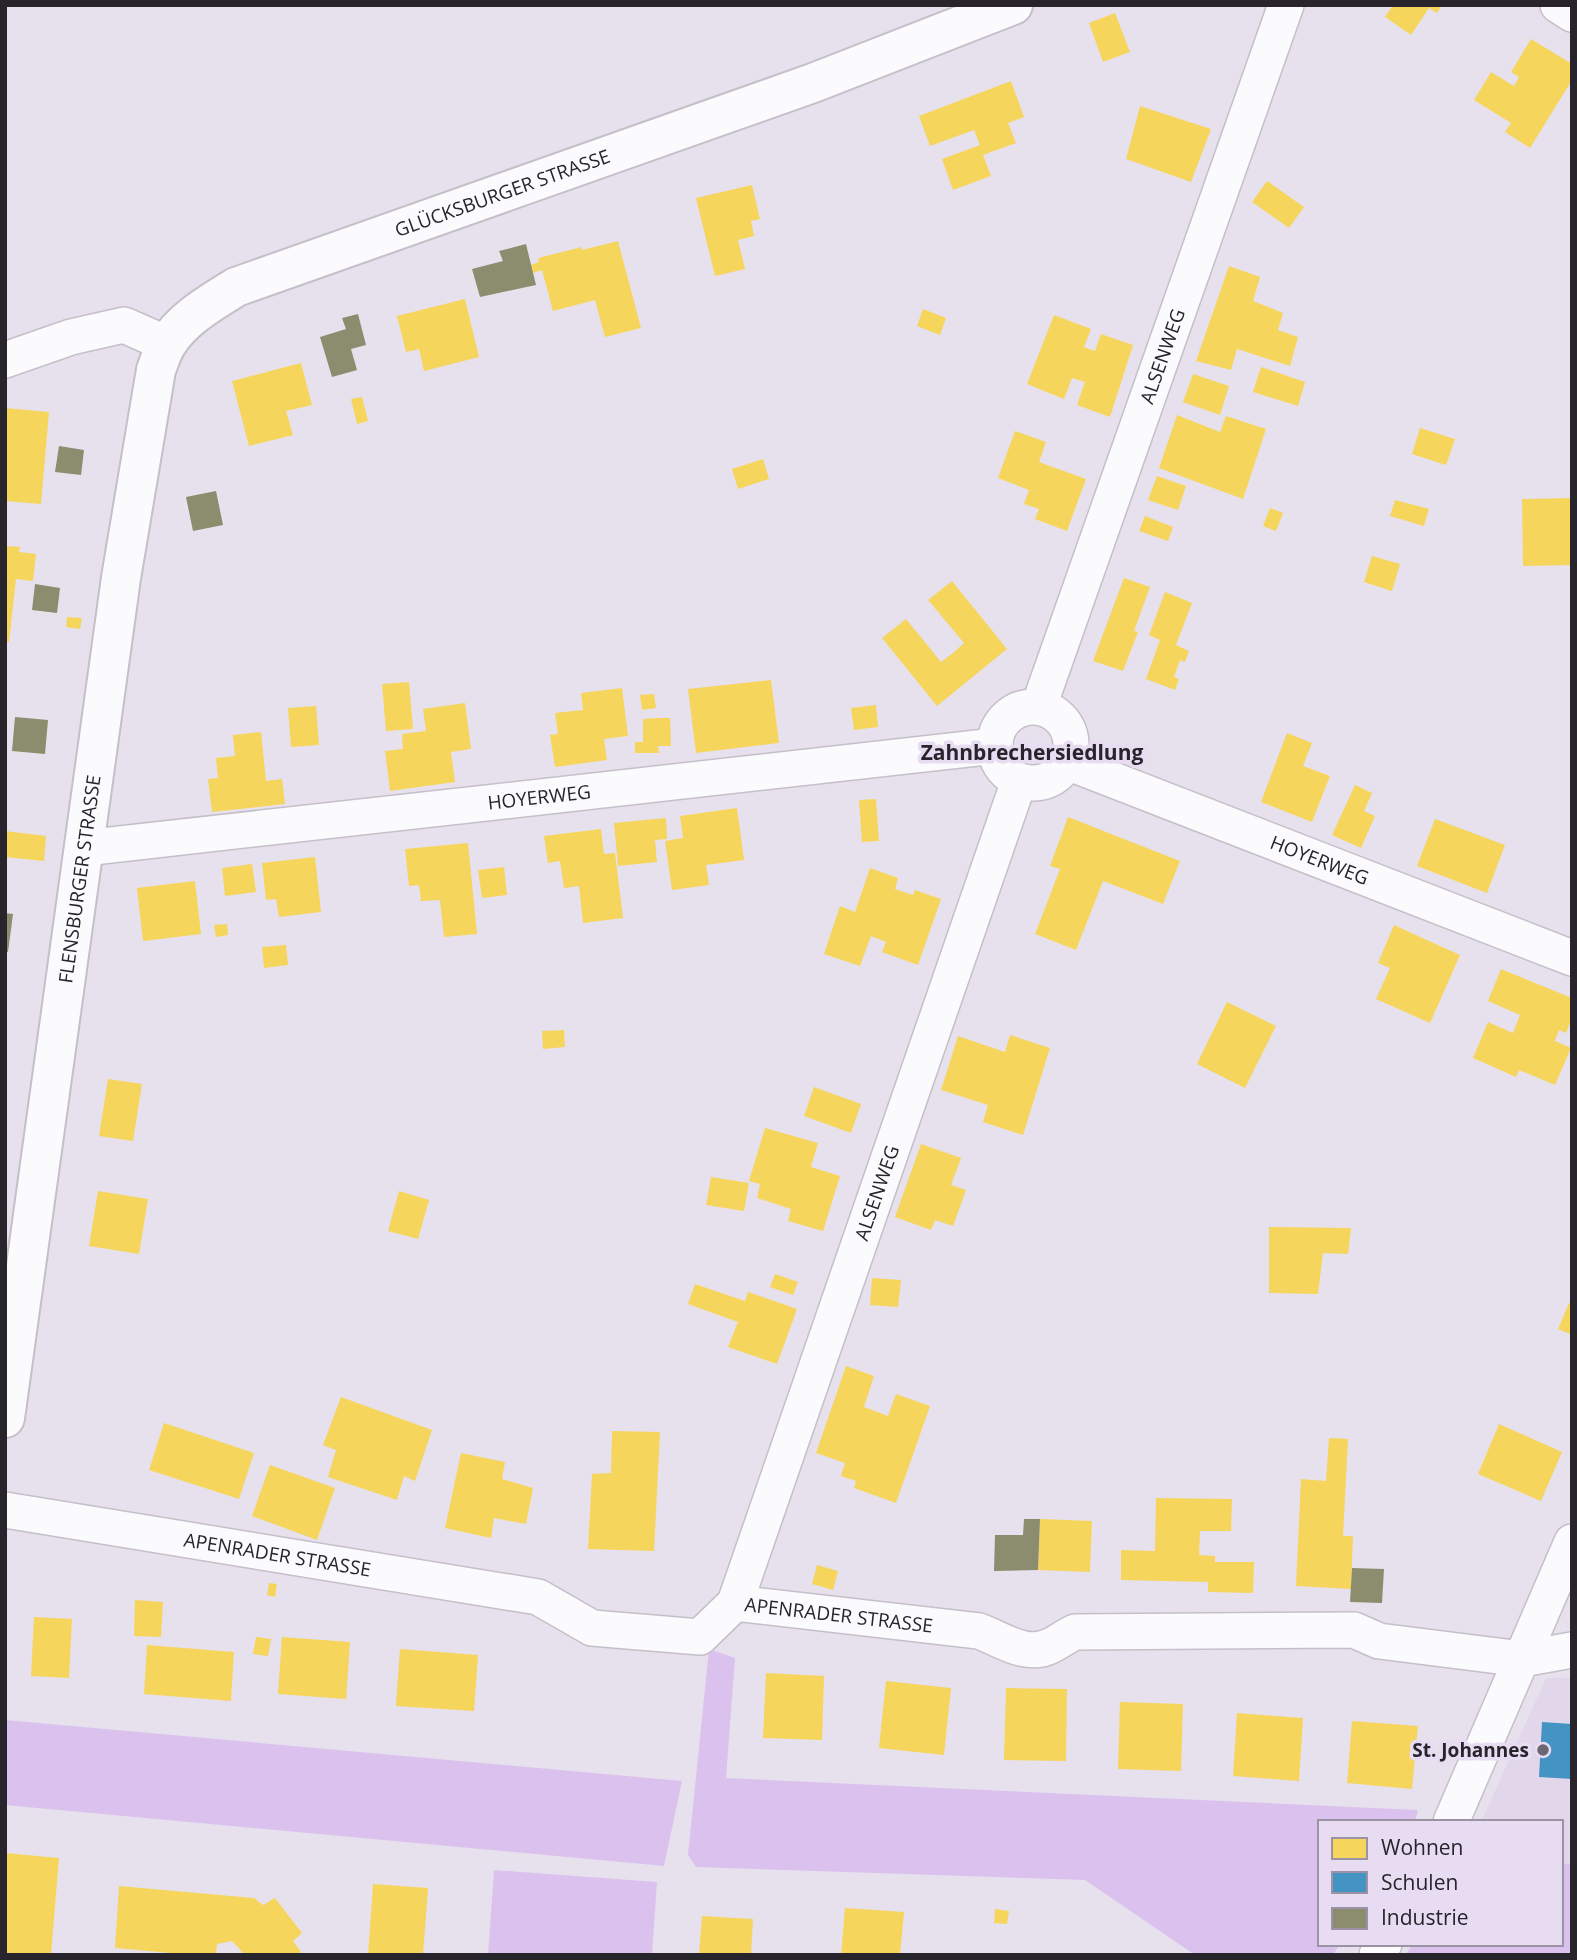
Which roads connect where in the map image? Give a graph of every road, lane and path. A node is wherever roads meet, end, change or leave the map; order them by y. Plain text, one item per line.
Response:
1 (1013, 5) edge
2 (1286, 5) edge
3 (1558, 5) edge
4 (1572, 15) edge
5 (167, 344) junction
6 (5, 360) edge
7 (1039, 706) junction
8 (995, 746) junction
9 (1067, 762) junction
10 (1019, 780) junction
11 (84, 848) junction
12 (1572, 958) edge
13 (5, 1418) edge
14 (5, 1510) edge
15 (1572, 1542) edge
16 (735, 1603) junction
17 (1572, 1650) edge
18 (1522, 1659) junction
19 (1452, 1820) edge

1 - 5 street, GLÜCKSBURGER STRASSE
2 - 7 street, ALSENWEG
3 - 4 street
5 - 6 street
5 - 11 street, FLENSBURGER STRASSE
7 - 8 street
7 - 9 street
8 - 10 street
8 - 11 street, HOYERWEG
9 - 10 street
9 - 12 street, HOYERWEG
10 - 16 street, ALSENWEG
11 - 13 street, FLENSBURGER STRASSE
14 - 16 street, APENRADER STRASSE
15 - 18 street
16 - 18 street, APENRADER STRASSE
17 - 18 street, APENRADER STRASSE
18 - 19 street

